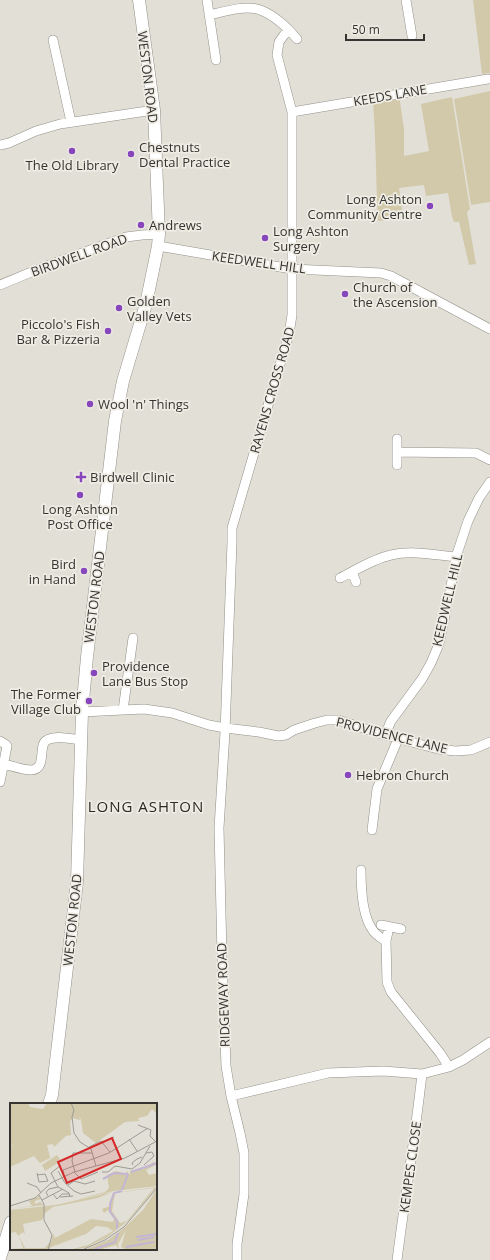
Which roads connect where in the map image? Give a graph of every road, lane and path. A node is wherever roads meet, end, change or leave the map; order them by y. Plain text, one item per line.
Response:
1 (138, 0) edge
2 (207, 0) edge
3 (406, 0) edge
4 (209, 14) junction
5 (289, 30) junction
6 (412, 36) dead end
7 (296, 39) dead end
8 (53, 40) dead end
9 (216, 60) dead end
10 (488, 80) dead end
11 (154, 110) junction
12 (292, 112) junction
13 (71, 122) junction
14 (0, 145) edge
15 (159, 240) junction
16 (292, 269) junction
17 (0, 285) edge
18 (490, 329) edge
19 (397, 439) dead end
20 (397, 452) junction
21 (490, 460) edge
22 (397, 465) dead end
23 (490, 482) edge
24 (456, 557) junction
25 (352, 572) junction
26 (340, 578) dead end
27 (356, 582) dead end
28 (133, 638) dead end
29 (122, 710) junction
30 (82, 712) junction
31 (225, 728) junction
32 (385, 735) junction
33 (398, 739) junction
34 (81, 740) junction
35 (0, 741) edge
36 (490, 742) edge
37 (4, 764) junction
38 (0, 782) edge
39 (372, 830) dead end
40 (361, 870) dead end
41 (361, 886) junction
42 (351, 887) dead end
43 (401, 928) dead end
44 (386, 941) junction
45 (490, 1042) edge
46 (449, 1067) junction
47 (422, 1074) junction
48 (231, 1096) junction
49 (49, 1103) edge
50 (10, 1225) edge
51 (0, 1258) edge
52 (237, 1260) edge
53 (397, 1260) edge

1 - 11 street, WESTON ROAD
2 - 4 street
3 - 6 street
4 - 5 street
4 - 9 street
5 - 7 street
5 - 12 street, RAYENS CROSS ROAD
8 - 13 street
10 - 12 street, KEEDS LANE
11 - 13 street
11 - 15 street, WESTON ROAD
12 - 16 street, RAYENS CROSS ROAD
13 - 14 street
15 - 16 street, KEEDWELL HILL
15 - 17 street, BIRDWELL ROAD
15 - 30 street, WESTON ROAD
16 - 18 street, KEEDWELL HILL
16 - 31 street, RAYENS CROSS ROAD
19 - 20 street
20 - 21 street
20 - 22 street
23 - 24 street, KEEDWELL HILL
24 - 25 street
24 - 32 street, KEEDWELL HILL
25 - 26 street
25 - 27 street
28 - 29 street
29 - 30 street, PROVIDENCE LANE
29 - 31 street, PROVIDENCE LANE
30 - 34 street, WESTON ROAD
31 - 32 street, PROVIDENCE LANE
31 - 48 street, RIDGEWAY ROAD
32 - 33 street, PROVIDENCE LANE
33 - 36 street, PROVIDENCE LANE
33 - 39 street
34 - 37 street
34 - 49 street, WESTON ROAD
35 - 37 street
37 - 38 street
40 - 41 street
41 - 42 street
41 - 44 street
43 - 44 street
44 - 46 street
45 - 46 street
46 - 47 street
47 - 48 street
47 - 53 street, KEMPES CLOSE
48 - 52 street, RIDGEWAY ROAD
50 - 51 street

